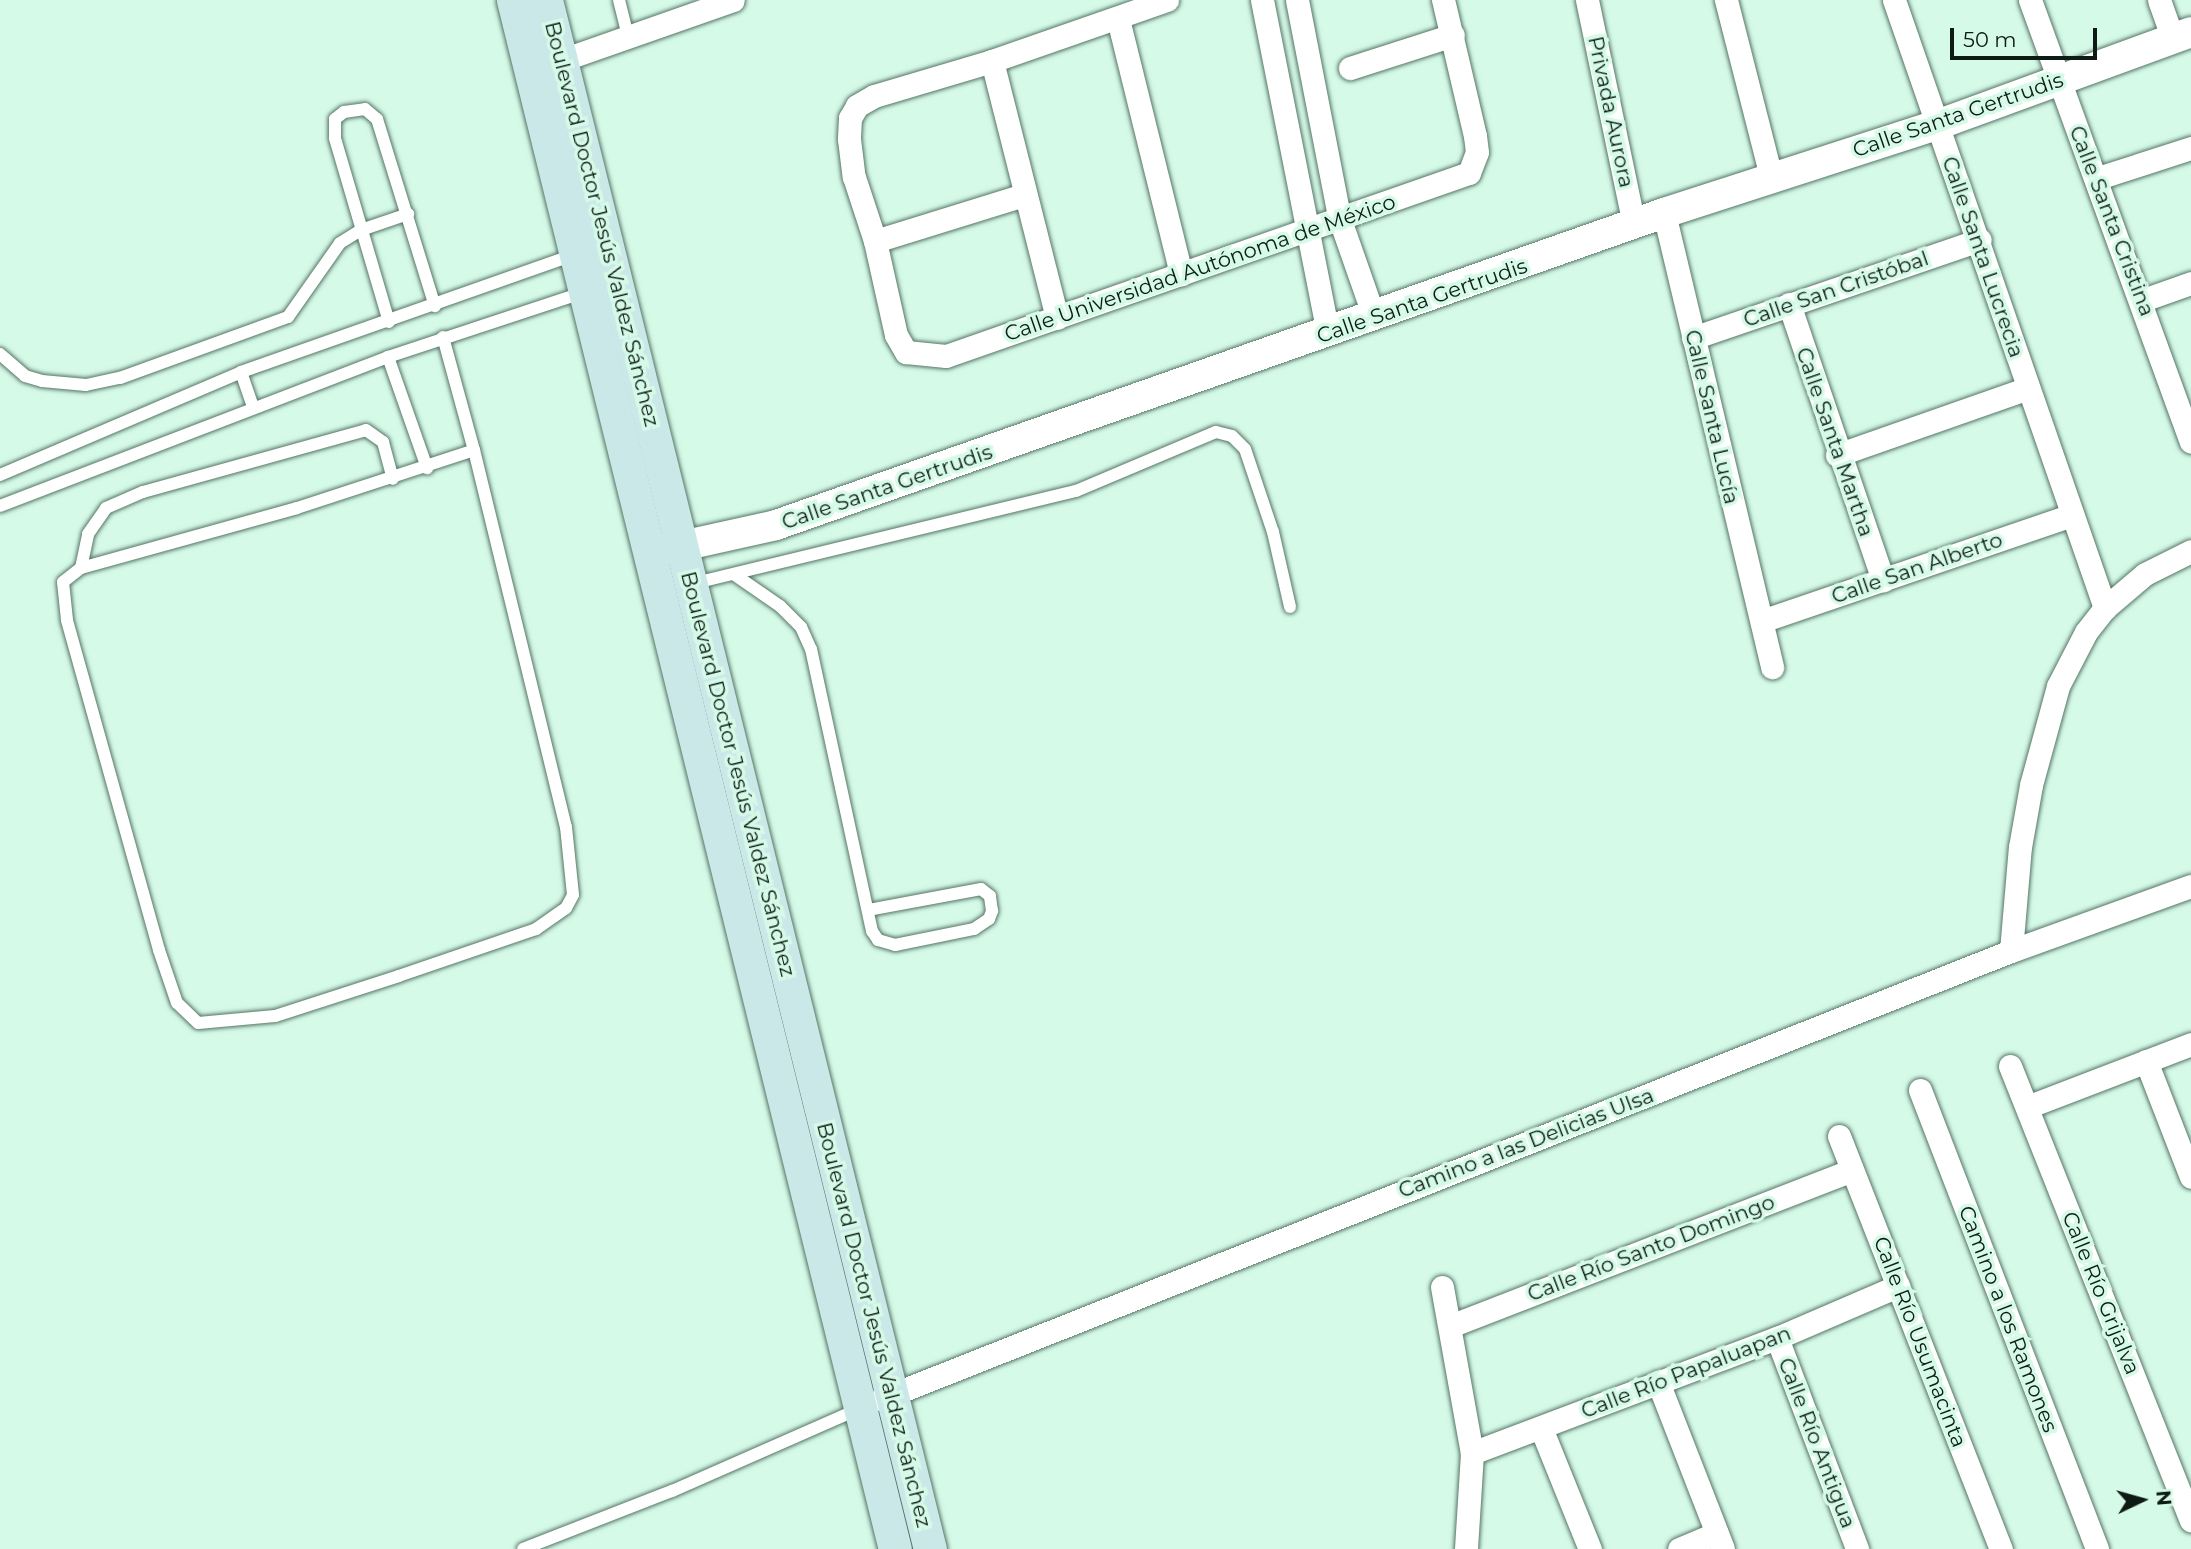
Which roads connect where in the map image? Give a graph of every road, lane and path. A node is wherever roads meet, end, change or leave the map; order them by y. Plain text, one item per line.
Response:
1 (513, 0) edge
2 (619, 0) edge
3 (733, 0) edge
4 (1167, 0) edge
5 (1262, 0) edge
6 (1297, 0) edge
7 (1443, 0) edge
8 (1587, 0) edge
9 (1726, 0) edge
10 (1894, 0) edge
11 (2030, 0) edge
12 (2160, 0) edge
13 (551, 2) edge
14 (1118, 19) junction
15 (1453, 35) junction
16 (2182, 36) edge
17 (628, 37) junction
18 (562, 60) junction
19 (992, 61) junction
20 (1350, 68) dead end
21 (2059, 81) junction
22 (1937, 125) junction
23 (2191, 148) edge
24 (1770, 177) junction
25 (2098, 178) junction
26 (1024, 195) junction
27 (1664, 213) junction
28 (408, 214) junction
29 (1339, 217) junction
30 (1634, 225) junction
31 (1307, 229) junction
32 (361, 230) junction
33 (1980, 240) junction
34 (875, 241) junction
35 (577, 254) junction
36 (1181, 274) junction
37 (2191, 283) edge
38 (586, 291) junction
39 (2143, 300) junction
40 (1788, 304) junction
41 (435, 306) junction
42 (1374, 317) junction
43 (1057, 318) junction
44 (389, 322) junction
45 (1328, 333) junction
46 (443, 337) junction
47 (1693, 338) junction
48 (0, 354) edge
49 (387, 357) junction
50 (241, 372) junction
51 (2028, 388) junction
52 (253, 407) junction
53 (2189, 429) edge
54 (474, 450) junction
55 (1837, 455) junction
56 (427, 468) junction
57 (0, 475) edge
58 (393, 479) junction
59 (0, 506) edge
60 (2072, 515) junction
61 (682, 548) junction
62 (2191, 551) edge
63 (648, 553) junction
64 (81, 568) junction
65 (736, 575) junction
66 (1882, 580) junction
67 (674, 588) junction
68 (1290, 607) dead end
69 (2105, 608) junction
70 (1762, 621) junction
71 (1772, 667) dead end
72 (2191, 886) edge
73 (869, 910) junction
74 (2011, 951) junction
75 (2191, 1044) edge
76 (2146, 1061) junction
77 (2010, 1066) dead end
78 (1920, 1090) dead end
79 (2027, 1107) junction
80 (1839, 1136) dead end
81 (1852, 1170) junction
82 (2191, 1177) edge
83 (1898, 1286) junction
84 (1442, 1287) dead end
85 (1450, 1326) junction
86 (1777, 1338) junction
87 (1658, 1382) junction
88 (877, 1401) junction
89 (1541, 1428) junction
90 (1472, 1453) junction
91 (2191, 1520) edge
92 (1720, 1541) edge
93 (523, 1549) edge
94 (895, 1549) edge
95 (930, 1549) edge
96 (1466, 1549) edge
97 (1590, 1549) edge
98 (1679, 1549) edge
99 (1857, 1549) edge
100 (2001, 1549) edge
101 (2097, 1549) edge

1 - 35 main road, Boulevard Doctor Jesús Valdez Sánchez
2 - 17 lane
3 - 17 street
4 - 14 street
5 - 31 street
6 - 29 street
7 - 15 street
8 - 30 street, Privada Aurora
9 - 24 street
10 - 22 street, Calle Santa Lucrecia
11 - 21 street, Calle Santa Cristina
12 - 16 street
13 - 18 main road, Boulevard Doctor Jesús Valdez Sánchez
14 - 19 street
14 - 36 street
15 - 20 street
15 - 29 street, Calle Universidad Autónoma de México
16 - 21 street, Calle Santa Gertrudis
17 - 18 street
18 - 61 main road, Boulevard Doctor Jesús Valdez Sánchez
19 - 26 street
19 - 34 street
21 - 22 street, Calle Santa Gertrudis
21 - 25 street, Calle Santa Cristina
22 - 24 street, Calle Santa Gertrudis
22 - 33 street, Calle Santa Lucrecia
23 - 25 street
24 - 27 street, Calle Santa Gertrudis
25 - 39 street, Calle Santa Cristina
26 - 34 street
26 - 43 street
27 - 30 street, Calle Santa Gertrudis
27 - 47 street, Calle Santa Lucía
28 - 32 lane
28 - 32 lane
28 - 41 lane
29 - 31 street, Calle Universidad Autónoma de México
29 - 42 street
30 - 42 street, Calle Santa Gertrudis
31 - 36 street, Calle Universidad Autónoma de México
31 - 45 street
32 - 44 lane
32 - 48 lane
33 - 40 street, Calle San Cristóbal
33 - 51 street, Calle Santa Lucrecia
34 - 43 street, Calle Universidad Autónoma de México
35 - 38 main road, Boulevard Doctor Jesús Valdez Sánchez
35 - 41 lane
36 - 43 street, Calle Universidad Autónoma de México
37 - 39 street
38 - 46 lane
38 - 63 main road, Boulevard Doctor Jesús Valdez Sánchez
39 - 53 street, Calle Santa Cristina
40 - 47 street, Calle San Cristóbal
40 - 55 street, Calle Santa Martha
41 - 44 lane
42 - 45 street, Calle Santa Gertrudis
44 - 50 lane
45 - 61 street, Calle Santa Gertrudis
46 - 49 lane
46 - 54 lane
47 - 70 street, Calle Santa Lucía
49 - 52 lane
49 - 56 lane
50 - 52 lane
50 - 57 lane
51 - 55 street
51 - 60 street, Calle Santa Lucrecia
52 - 59 lane
54 - 56 lane
54 - 64 lane
55 - 66 street, Calle Santa Martha
56 - 58 lane
58 - 64 lane
58 - 64 lane
60 - 66 street, Calle San Alberto
60 - 69 street, Calle Santa Lucrecia
61 - 63 street, Calle Santa Gertrudis
61 - 67 main road, Boulevard Doctor Jesús Valdez Sánchez
62 - 69 street
63 - 67 main road, Boulevard Doctor Jesús Valdez Sánchez
65 - 67 lane
65 - 68 lane
65 - 73 lane
66 - 70 street, Calle San Alberto
67 - 88 main road, Boulevard Doctor Jesús Valdez Sánchez
69 - 74 street
70 - 71 street, Calle Santa Lucía
72 - 74 street, Camino a las Delicias Ulsa
73 - 73 lane
74 - 88 street, Camino a las Delicias Ulsa
75 - 76 street
76 - 79 street
76 - 82 street
77 - 79 street, Calle Río Grijalva
78 - 101 street, Camino a los Ramones
79 - 91 street, Calle Río Grijalva
80 - 81 street, Calle Río Usumacinta
81 - 83 street, Calle Río Usumacinta
81 - 85 street, Calle Río Santo Domingo
83 - 86 street, Calle Río Papaluapan
83 - 100 street, Calle Río Usumacinta
84 - 85 street
85 - 90 street
86 - 87 street, Calle Río Papaluapan
86 - 99 street, Calle Río Antigua
87 - 89 street, Calle Río Papaluapan
87 - 92 street
88 - 93 lane
88 - 94 main road, Boulevard Doctor Jesús Valdez Sánchez
88 - 95 main road, Boulevard Doctor Jesús Valdez Sánchez
89 - 90 street, Calle Río Papaluapan
89 - 97 street
90 - 96 street
92 - 98 street

